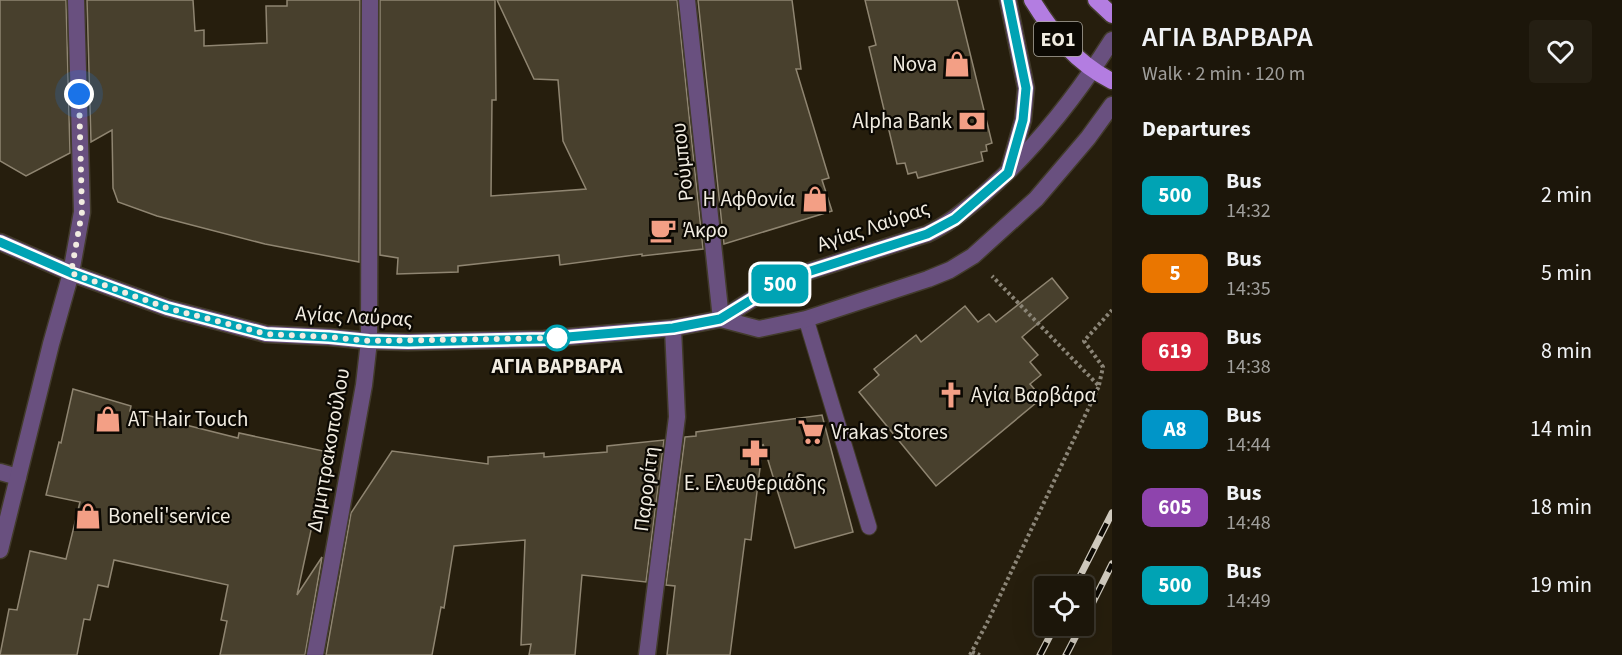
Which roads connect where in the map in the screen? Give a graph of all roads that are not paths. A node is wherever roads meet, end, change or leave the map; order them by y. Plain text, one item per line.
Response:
1 (76, 0) edge
2 (370, 0) edge
3 (687, 0) edge
4 (1008, 0) edge
5 (1032, 0) edge
6 (1096, 0) edge
7 (1112, 15) edge
8 (1112, 40) edge
9 (1092, 71) junction
10 (1112, 81) edge
11 (1112, 105) edge
12 (1008, 173) junction
13 (0, 242) edge
14 (71, 273) junction
15 (720, 319) junction
16 (806, 319) junction
17 (673, 328) junction
18 (369, 341) junction
19 (0, 472) edge
20 (18, 477) junction
21 (869, 527) dead end
22 (0, 550) edge
23 (315, 655) edge
24 (647, 655) edge

1 - 14 street
2 - 18 street, Δημητρακοπούλου
3 - 15 street, Ρούμπου
4 - 12 street
5 - 9 main road, ΕΟ1
6 - 7 main road, ΕΟ1
8 - 9 street, Αγίας Λαύρας
9 - 10 main road, ΕΟ1
9 - 12 street, Αγίας Λαύρας
11 - 16 street, Αγίας Λαύρας
12 - 15 street, Αγίας Λαύρας
13 - 14 street, Αγίας Λαύρας
14 - 18 street, Αγίας Λαύρας
14 - 20 street
15 - 16 street, Αγίας Λαύρας
15 - 17 street, Αγίας Λαύρας
16 - 21 lane
17 - 18 street, Αγίας Λαύρας
17 - 24 street, Παρορίτη
18 - 23 street, Δημητρακοπούλου
19 - 20 street
20 - 22 street

